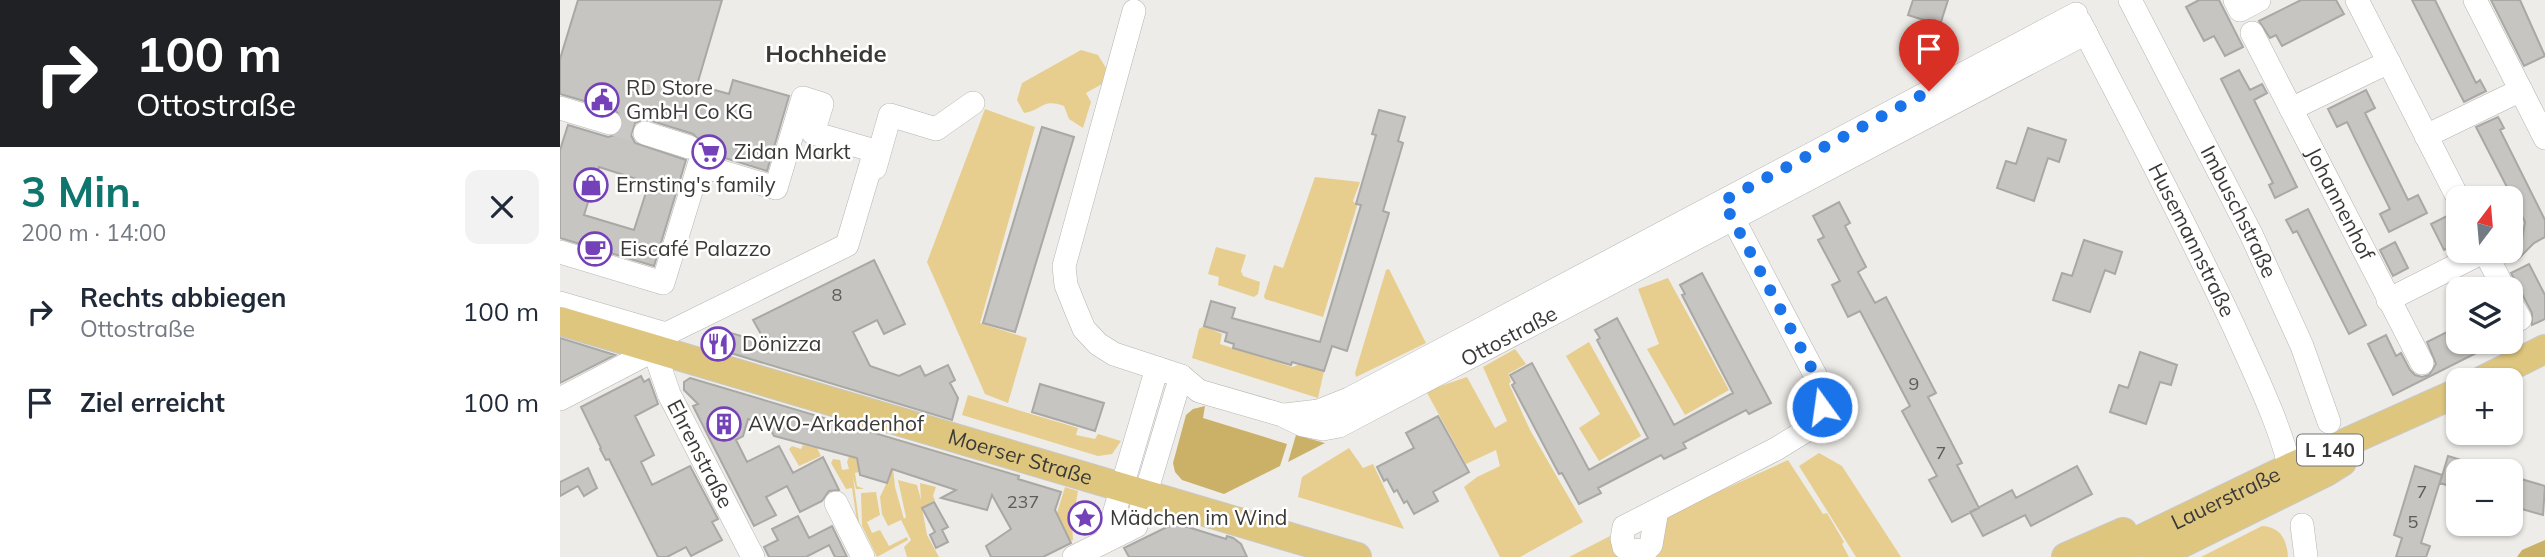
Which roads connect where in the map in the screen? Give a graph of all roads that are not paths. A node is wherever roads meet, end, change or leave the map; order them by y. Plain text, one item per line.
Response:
1 (2357, 0) edge
2 (2475, 0) edge
3 (2139, 3) edge
4 (1133, 11) dead end
5 (2247, 14) edge
6 (2077, 16) edge
7 (2389, 62) junction
8 (2521, 90) junction
9 (973, 103) dead end
10 (560, 108) edge
11 (2291, 109) junction
12 (610, 123) tunnel mouth
13 (645, 133) tunnel mouth
14 (2426, 136) junction
15 (2545, 138) edge
16 (689, 146) dead end
17 (2452, 186) edge
18 (1728, 210) junction
19 (560, 252) edge
20 (2461, 263) edge
21 (2388, 300) junction
22 (560, 303) edge
23 (560, 321) edge
24 (715, 324) dead end
25 (2545, 349) edge
26 (654, 350) junction
27 (2422, 363) dead end
28 (1157, 368) junction
29 (2507, 368) edge
30 (1181, 376) junction
31 (2446, 398) edge
32 (560, 399) edge
33 (2329, 422) dead end
34 (2293, 478) junction
35 (1134, 492) junction
36 (836, 503) dead end
37 (2213, 505) junction
38 (1657, 510) dead end
39 (2302, 525) dead end
40 (753, 557) edge
41 (863, 557) edge
42 (1074, 557) edge
43 (1357, 557) edge
44 (2066, 557) edge
45 (2104, 557) edge
46 (2154, 557) edge
47 (2306, 557) edge

1 - 7 street
2 - 8 street
3 - 33 street, Imbuschstraße
4 - 28 street, Ottostraße
5 - 11 street, Johannenhof
6 - 18 street, Ottostraße
6 - 34 street, Husemannstraße
7 - 11 street
7 - 14 street
8 - 14 street
8 - 15 street
9 - 24 street
10 - 12 street
11 - 21 street, Johannenhof
13 - 16 street
14 - 17 street
18 - 30 street, Ottostraße
18 - 38 street
19 - 22 street
20 - 21 street
21 - 27 street, Johannenhof
23 - 26 main road, Moerser Straße
25 - 29 main road
26 - 32 street
26 - 35 main road, Moerser Straße
26 - 40 street, Ehrenstraße
28 - 30 street, Ottostraße
28 - 35 street
30 - 35 street
31 - 34 main road, Lauerstraße / L 140
34 - 37 main road, Lauerstraße / L 140
34 - 46 main road, Lauerstraße / L 140
35 - 42 street
35 - 43 main road, Moerser Straße
36 - 41 street
37 - 44 main road
37 - 45 main road, Lauerstraße / L 140
39 - 47 street

